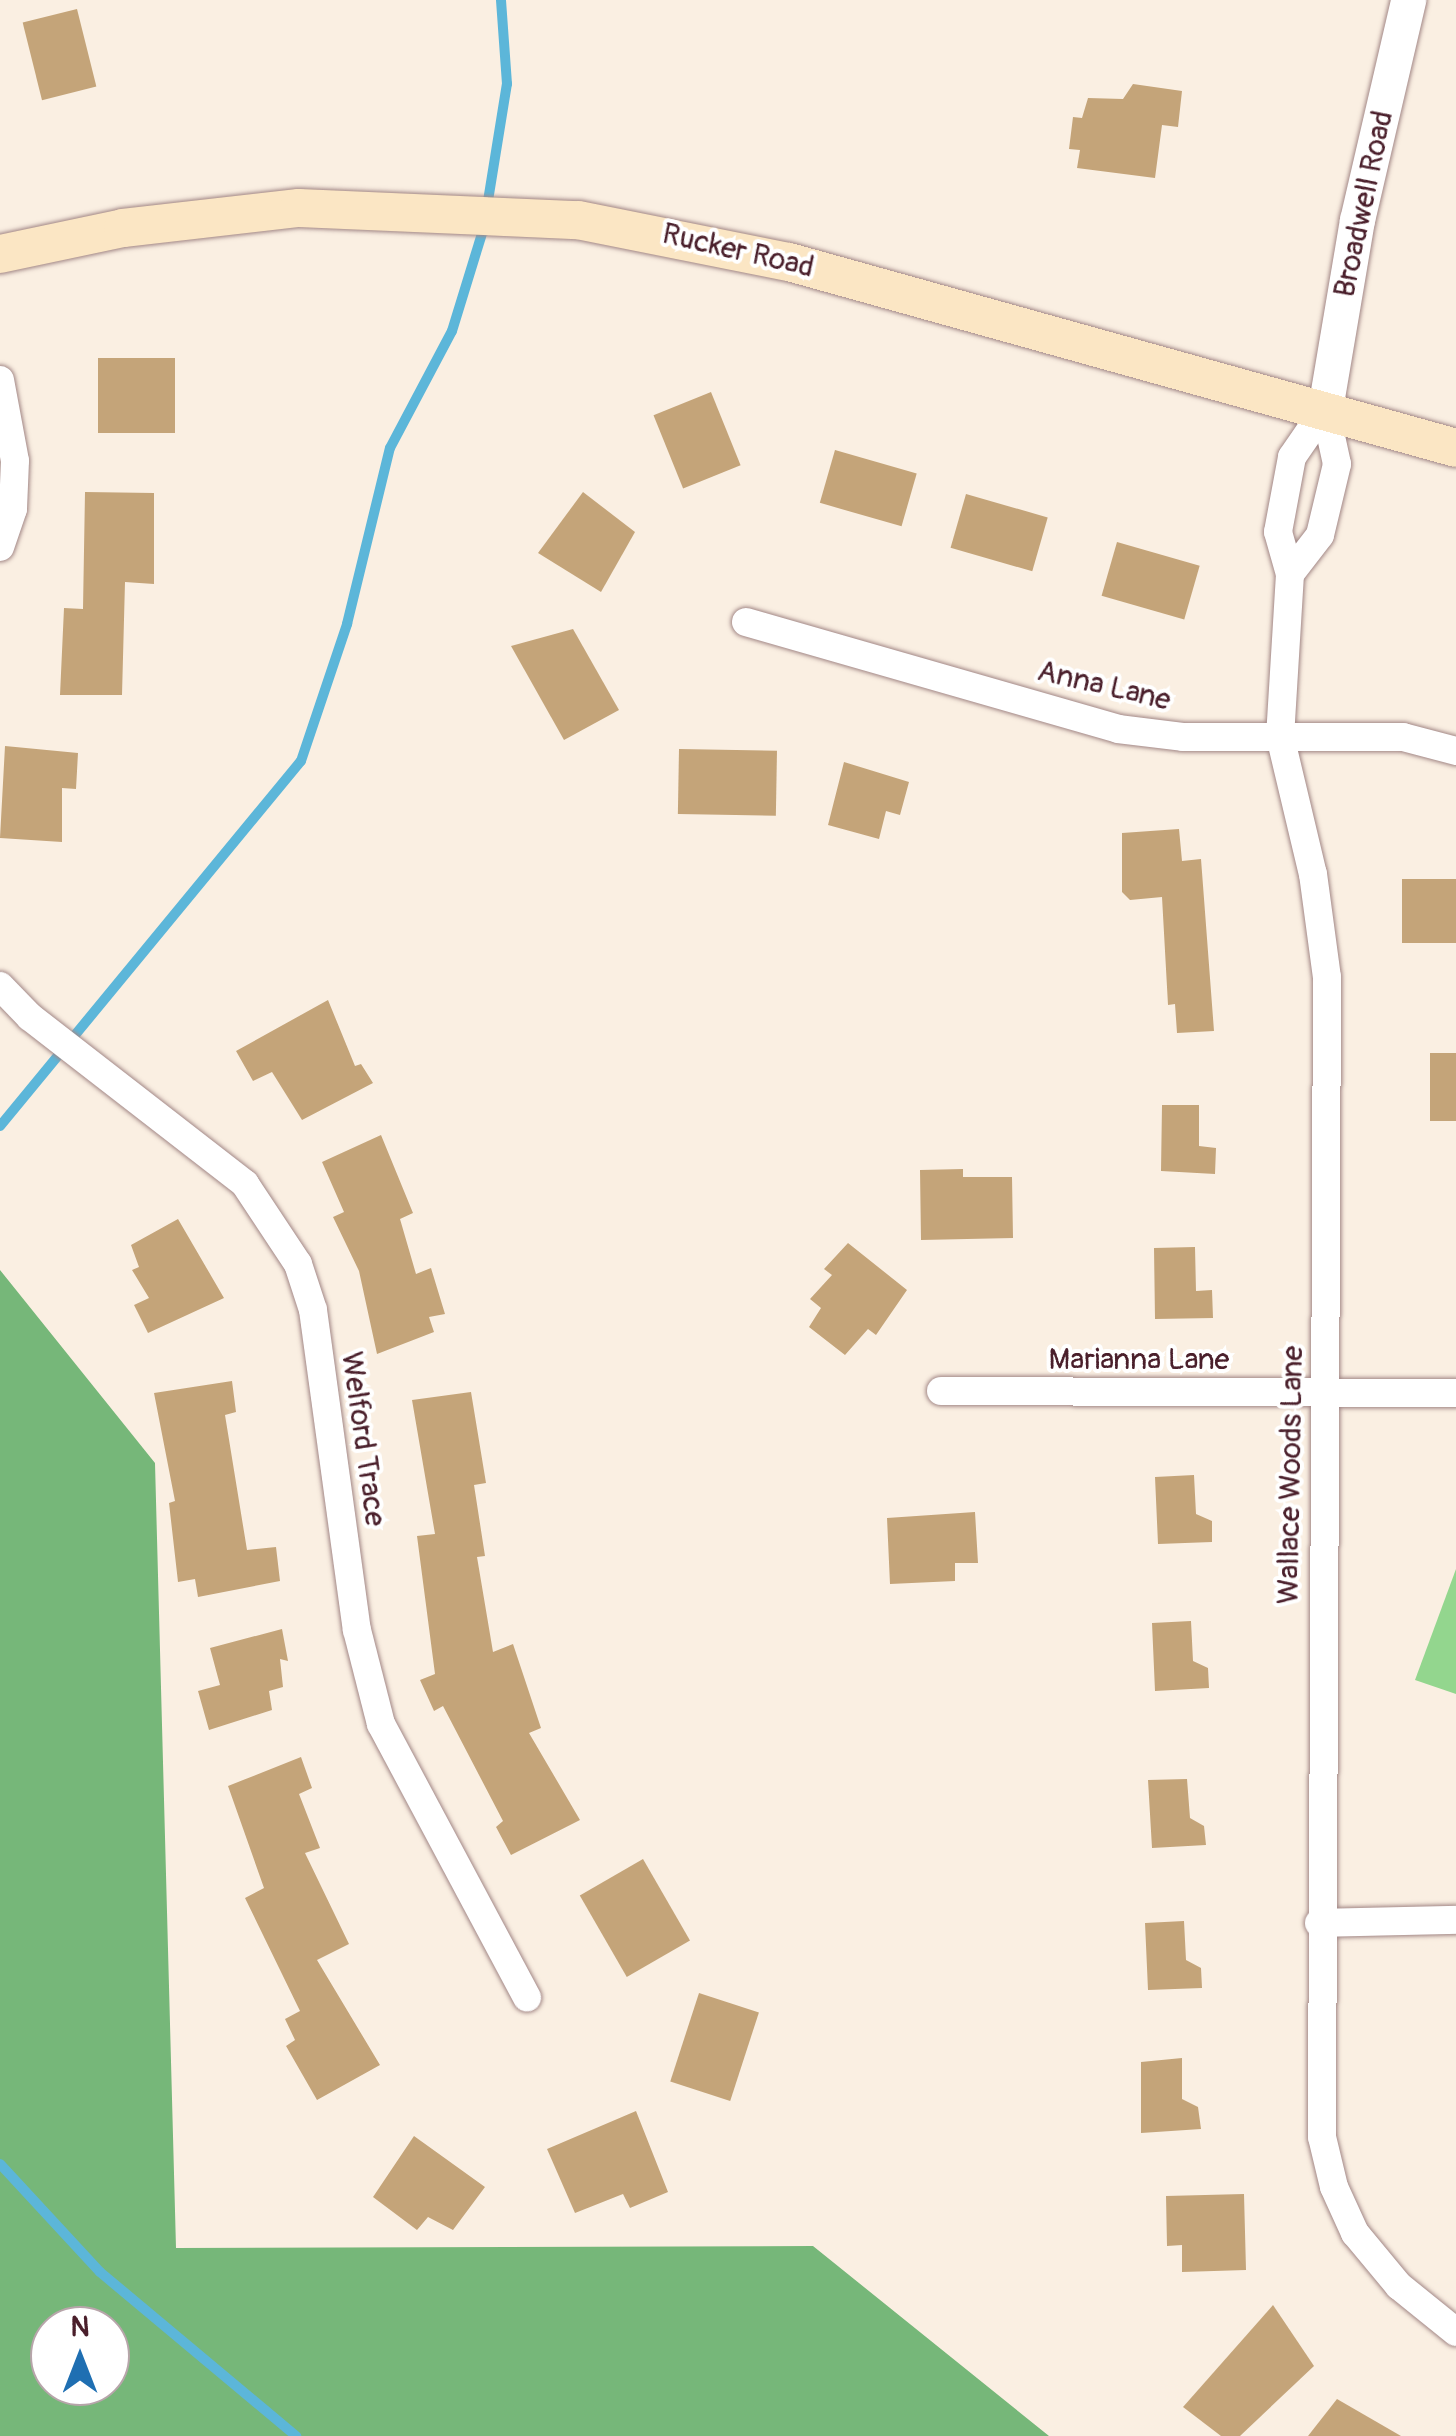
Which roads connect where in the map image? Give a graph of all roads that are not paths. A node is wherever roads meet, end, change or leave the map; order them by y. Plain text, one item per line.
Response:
1 (1408, 0) edge
2 (0, 254) edge
3 (0, 380) edge
4 (1325, 409) junction
5 (1456, 448) edge
6 (0, 548) edge
7 (1290, 574) junction
8 (746, 622) dead end
9 (1280, 736) junction
10 (1456, 750) edge
11 (0, 986) edge
12 (941, 1391) dead end
13 (1325, 1394) junction
14 (1456, 1394) edge
15 (1456, 1920) edge
16 (1319, 1923) junction
17 (527, 1998) dead end
18 (1456, 2332) edge

1 - 4 street, Broadwell Road
2 - 4 main road, Rucker Road
3 - 6 street
4 - 5 main road, Rucker Road
4 - 7 street, Wallace Woods Lane
4 - 7 street
7 - 9 street, Wallace Woods Lane
8 - 9 street, Anna Lane
9 - 10 street, Anna Lane
9 - 13 street, Wallace Woods Lane
11 - 17 street, Welford Trace
12 - 13 street, Marianna Lane
13 - 14 street, Marianna Lane
13 - 16 street, Wallace Woods Lane
15 - 16 street
16 - 18 street, Wallace Woods Lane

